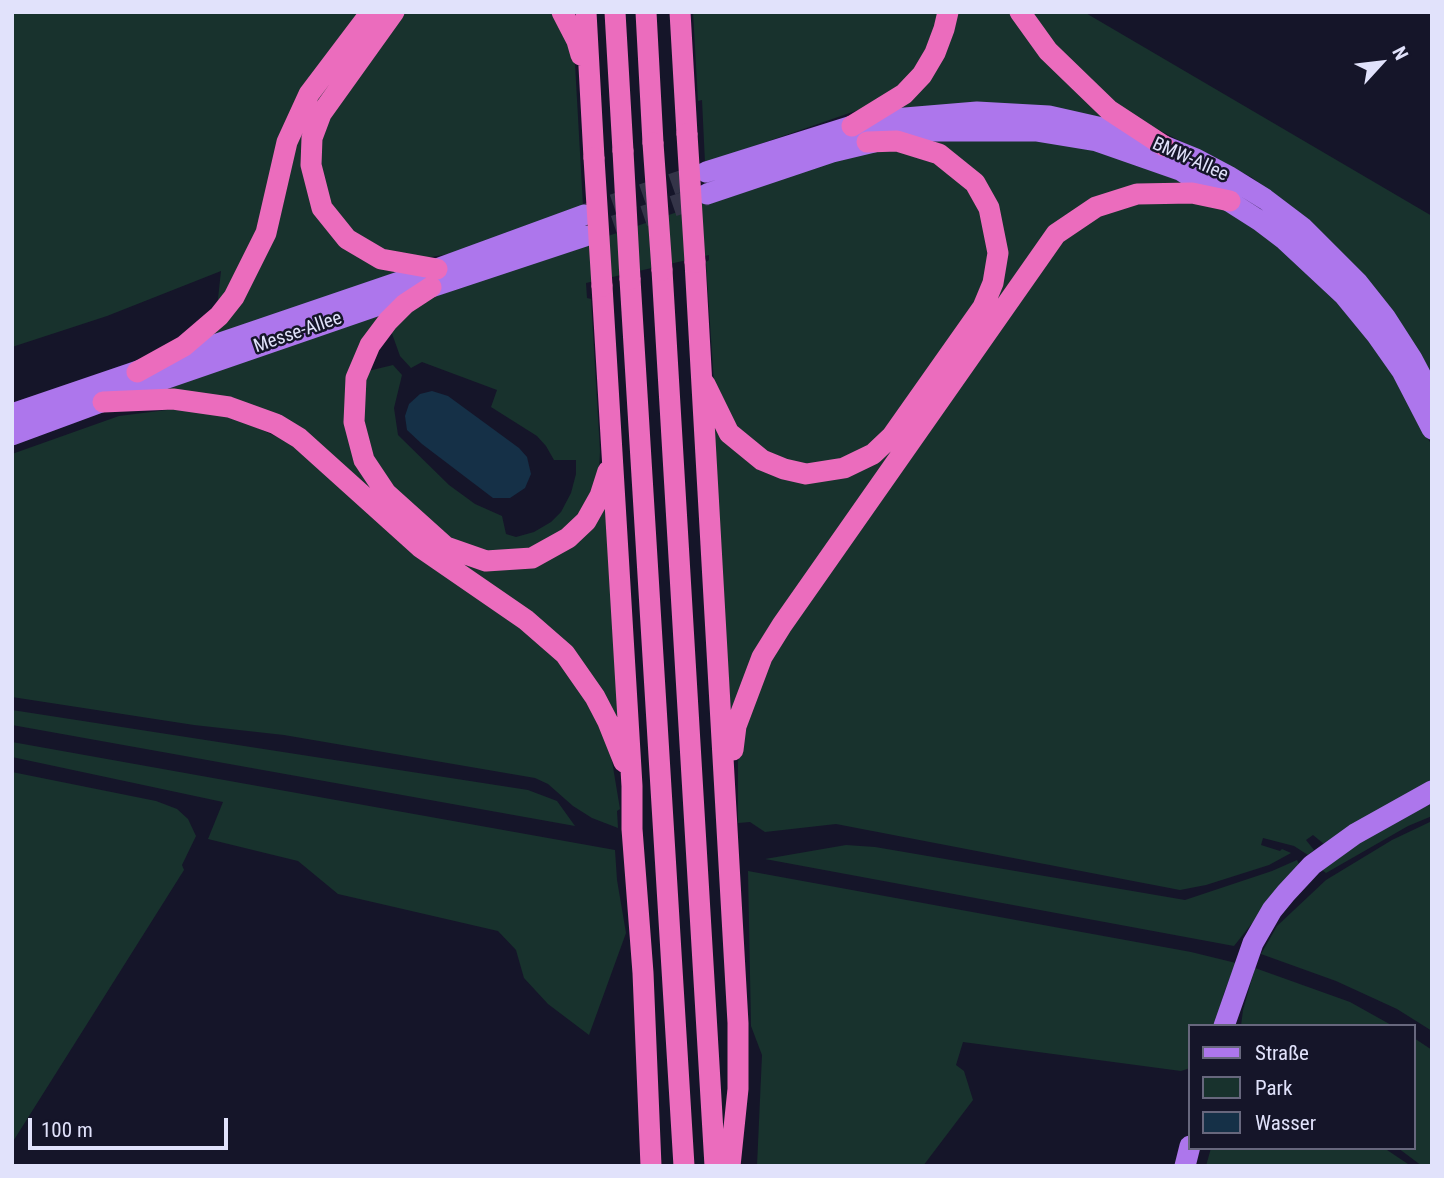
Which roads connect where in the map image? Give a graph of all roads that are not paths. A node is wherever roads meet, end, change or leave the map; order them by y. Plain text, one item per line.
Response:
1 (371, 12) edge
2 (394, 12) edge
3 (562, 12) edge
4 (586, 12) edge
5 (615, 12) edge
6 (646, 12) edge
7 (680, 12) edge
8 (948, 12) edge
9 (1020, 12) edge
10 (591, 89) junction
11 (852, 126) junction
12 (867, 142) junction
13 (1164, 146) junction
14 (706, 172) tunnel mouth
15 (707, 194) tunnel mouth
16 (1230, 201) junction
17 (584, 215) tunnel mouth
18 (585, 236) tunnel mouth
19 (434, 278) junction
20 (137, 372) junction
21 (701, 377) junction
22 (1432, 397) edge
23 (103, 402) junction
24 (12, 414) edge
25 (1432, 429) edge
26 (12, 435) edge
27 (612, 448) junction
28 (632, 786) junction
29 (1432, 791) edge
30 (727, 804) junction
31 (1225, 1024) edge
32 (651, 1166) edge
33 (684, 1166) edge
34 (715, 1166) edge
35 (730, 1166) edge

1 - 20 highway
2 - 19 highway
3 - 10 highway
4 - 10 highway
5 - 33 highway, bridge
6 - 34 highway, bridge
7 - 21 highway, bridge
8 - 11 highway
9 - 13 highway
10 - 27 highway, bridge
11 - 13 main road, BMW-Allee
11 - 14 main road
12 - 15 main road
12 - 16 main road, BMW-Allee
12 - 21 highway
13 - 22 main road, BMW-Allee
16 - 25 main road, BMW-Allee
16 - 30 highway
17 - 19 main road, Messe-Allee
18 - 19 main road, Messe-Allee
19 - 20 main road, Messe-Allee
19 - 23 main road, Messe-Allee
19 - 27 highway
20 - 24 main road, Messe-Allee
21 - 30 highway
23 - 26 main road, Messe-Allee
23 - 28 highway
27 - 28 highway
28 - 32 highway
29 - 31 main road
30 - 35 highway

